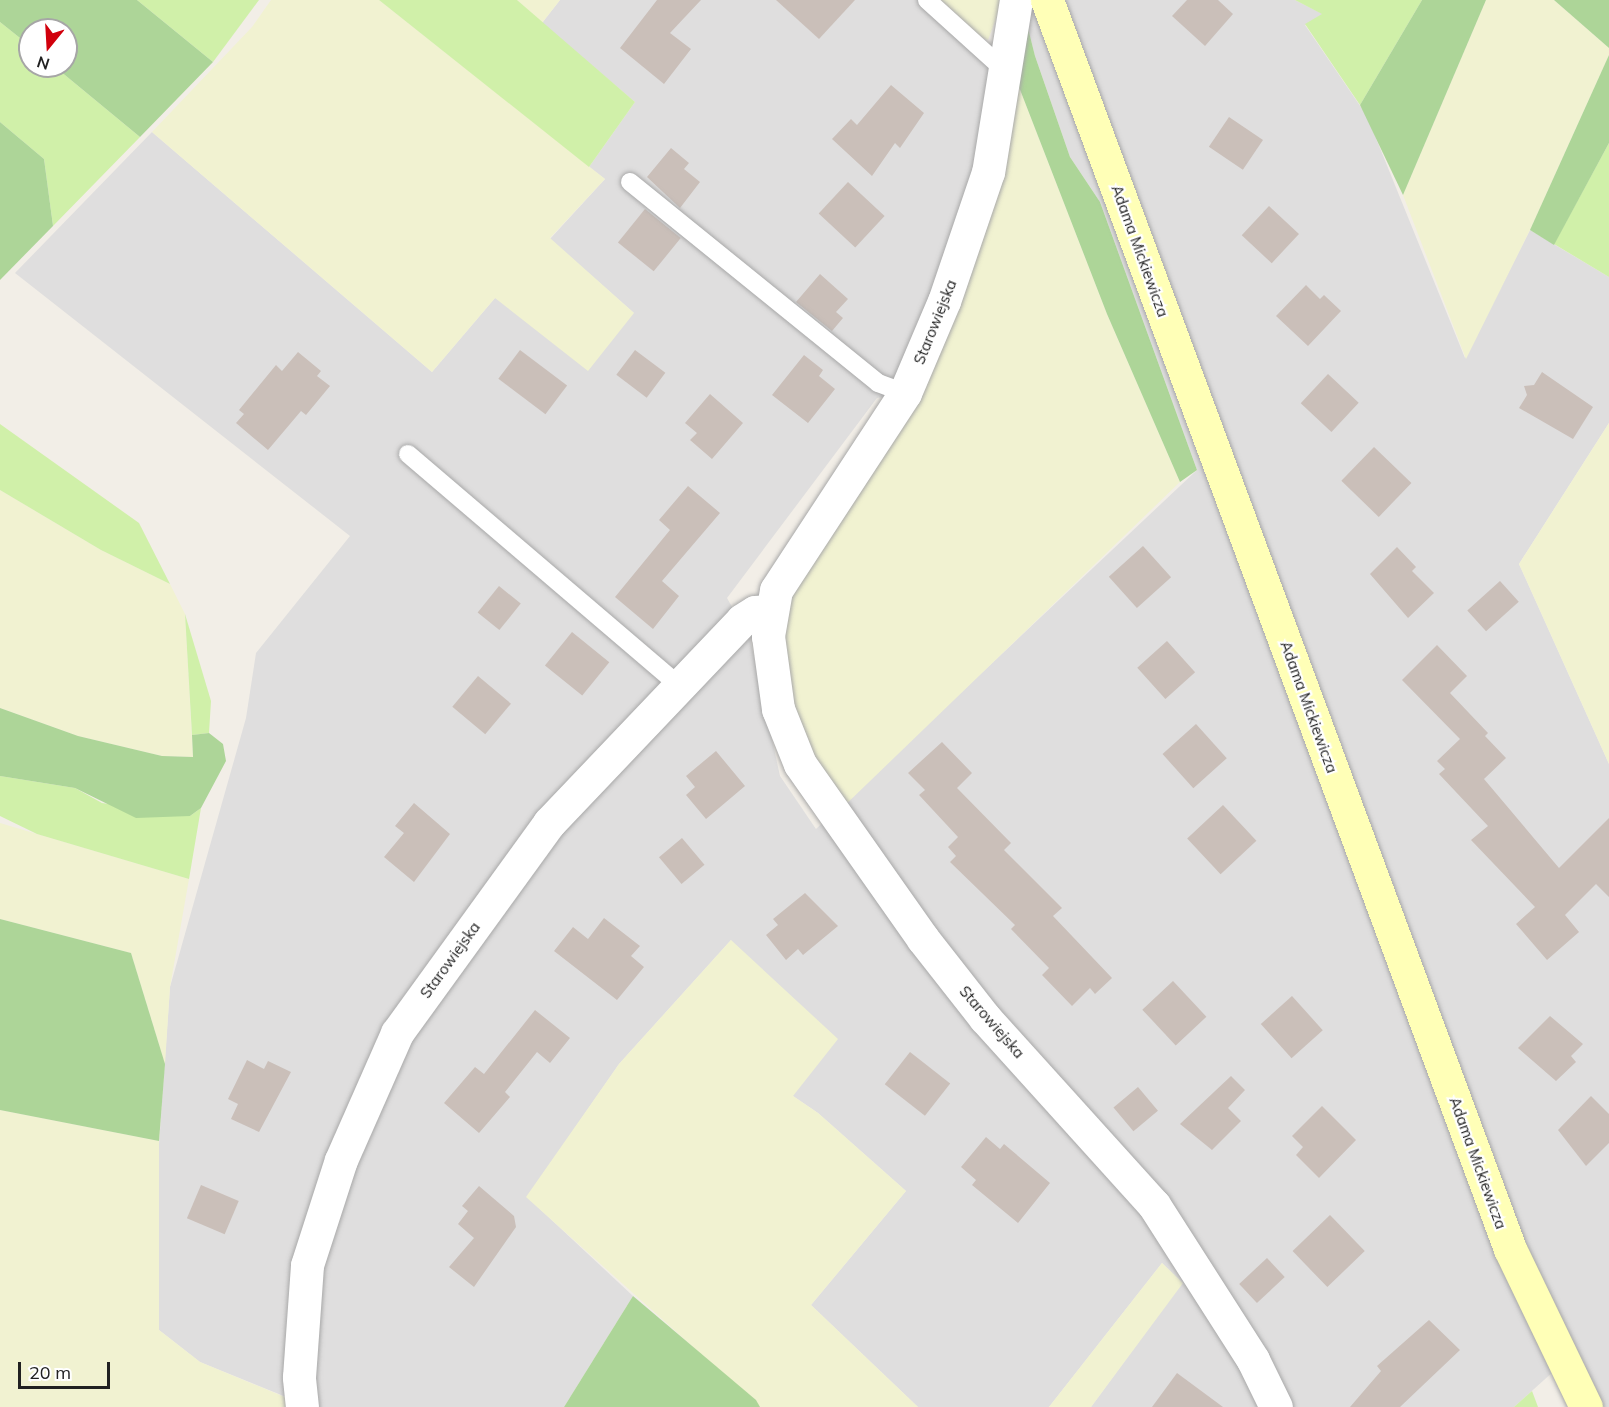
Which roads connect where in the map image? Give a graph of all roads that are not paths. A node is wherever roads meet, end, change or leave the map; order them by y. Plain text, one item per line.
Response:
1 (927, 0) edge
2 (1016, 0) edge
3 (1047, 0) edge
4 (1003, 69) junction
5 (630, 182) dead end
6 (905, 393) junction
7 (408, 454) dead end
8 (771, 611) junction
9 (678, 685) junction
10 (302, 1407) edge
11 (1276, 1407) edge
12 (1587, 1407) edge

1 - 4 lane
2 - 4 street, Starowiejska
3 - 12 street, Adama Mickiewicza
4 - 6 street, Starowiejska
5 - 6 lane
6 - 8 street, Starowiejska
7 - 9 lane
8 - 9 street, Starowiejska
8 - 11 street, Starowiejska
9 - 10 street, Starowiejska

